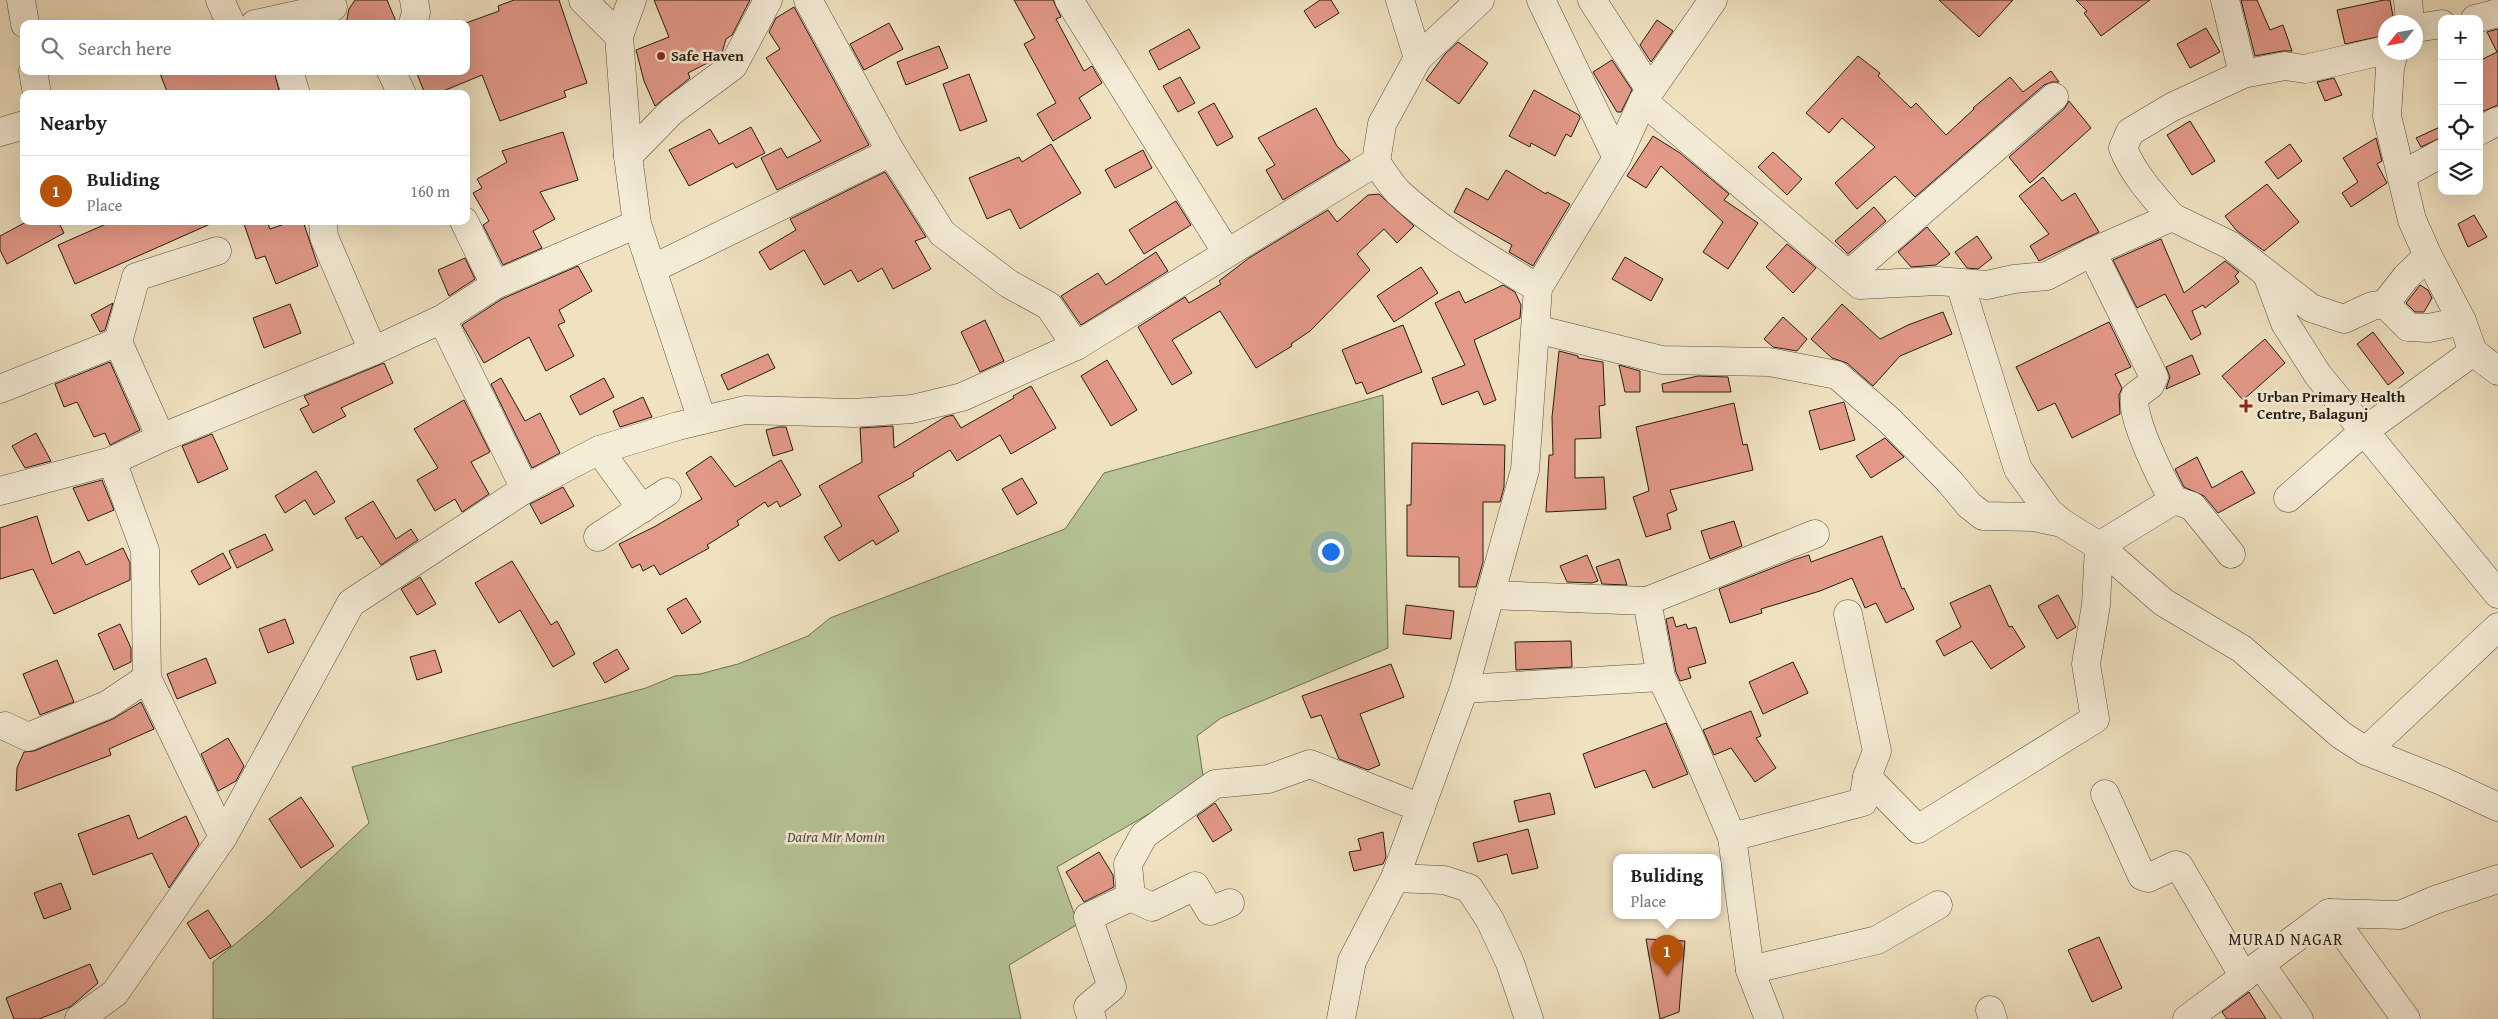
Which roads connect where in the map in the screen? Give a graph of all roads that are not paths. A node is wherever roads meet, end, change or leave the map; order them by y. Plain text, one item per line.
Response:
1 (21, 0) edge
2 (220, 0) edge
3 (414, 0) edge
4 (583, 0) edge
5 (632, 0) edge
6 (768, 0) edge
7 (808, 0) edge
8 (1069, 0) edge
9 (1400, 0) edge
10 (1480, 0) edge
11 (1541, 0) edge
12 (1592, 0) edge
13 (1713, 0) edge
14 (2225, 0) edge
15 (2408, 0) edge
16 (334, 10) edge
17 (2498, 13) edge
18 (2409, 15) edge
19 (2483, 17) edge
20 (24, 20) edge
21 (229, 20) edge
22 (283, 20) edge
23 (414, 20) edge
24 (2438, 25) edge
25 (2423, 27) edge
26 (619, 36) junction
27 (2378, 52) edge
28 (1418, 58) junction
29 (2392, 60) edge
30 (2243, 74) junction
31 (34, 75) edge
32 (290, 75) edge
33 (394, 75) edge
34 (36, 90) edge
35 (295, 90) edge
36 (400, 90) edge
37 (1647, 96) junction
38 (2054, 97) dead end
39 (2498, 121) edge
40 (20, 126) edge
41 (2483, 129) edge
42 (0, 132) edge
43 (891, 152) junction
44 (2438, 155) edge
45 (628, 156) junction
46 (1616, 158) junction
47 (1376, 162) junction
48 (2402, 175) junction
49 (2172, 218) junction
50 (637, 224) junction
51 (323, 225) edge
52 (466, 225) edge
53 (217, 251) dead end
54 (2092, 252) junction
55 (1227, 253) junction
56 (2428, 256) junction
57 (652, 269) junction
58 (1848, 275) junction
59 (2268, 277) junction
60 (1960, 284) junction
61 (495, 285) junction
62 (1538, 288) junction
63 (2385, 304) junction
64 (442, 318) junction
65 (2462, 321) junction
66 (1536, 328) junction
67 (118, 342) junction
68 (1076, 346) junction
69 (373, 351) junction
70 (2473, 352) junction
71 (2498, 371) edge
72 (0, 389) edge
73 (702, 420) junction
74 (2364, 431) junction
75 (161, 438) junction
76 (600, 450) junction
77 (112, 461) junction
78 (525, 489) junction
79 (0, 491) edge
80 (667, 492) dead end
81 (2288, 498) dead end
82 (2174, 500) junction
83 (642, 509) junction
84 (2062, 523) junction
85 (1815, 534) dead end
86 (598, 537) dead end
87 (2099, 546) junction
88 (2231, 554) dead end
89 (2498, 594) edge
90 (1490, 595) junction
91 (1647, 601) junction
92 (1848, 614) dead end
93 (2498, 627) edge
94 (1661, 677) junction
95 (147, 678) junction
96 (1464, 689) junction
97 (2, 728) edge
98 (2366, 751) junction
99 (1867, 777) junction
100 (2105, 794) dead end
101 (2498, 807) edge
102 (1420, 808) junction
103 (223, 837) junction
104 (1732, 837) junction
105 (1395, 878) junction
106 (2498, 879) edge
107 (1131, 897) junction
108 (1230, 903) dead end
109 (1938, 905) dead end
110 (2329, 913) junction
111 (1750, 970) junction
112 (2252, 971) junction
113 (79, 1019) edge
114 (1092, 1019) edge
115 (1341, 1019) edge
116 (1529, 1019) edge
117 (1769, 1019) edge
118 (2187, 1019) edge
119 (2299, 1019) edge
120 (2406, 1019) edge

1 - 20 street
2 - 21 street
3 - 23 street
4 - 26 street
5 - 26 street
6 - 45 street
7 - 43 street
8 - 55 street
9 - 28 street
10 - 28 street
11 - 46 street
12 - 37 street
13 - 37 street
14 - 30 street
15 - 18 street
16 - 22 street
17 - 19 street
24 - 25 street
26 - 45 street
27 - 30 street
28 - 47 street
29 - 48 street
30 - 49 street
31 - 34 street
32 - 35 street
33 - 36 street
37 - 46 street
37 - 58 street
38 - 58 street
39 - 41 street
40 - 42 street
43 - 57 street
43 - 68 street
44 - 48 street
45 - 50 street
46 - 62 street
47 - 55 street
47 - 62 street
48 - 56 street
49 - 54 street
49 - 59 street
50 - 57 street
50 - 61 street
51 - 69 street
52 - 61 street
53 - 67 street
54 - 60 street
54 - 82 street
55 - 68 street
56 - 63 street
56 - 65 street
57 - 73 street
58 - 60 street
59 - 63 street
59 - 74 street
60 - 84 street
61 - 64 street
62 - 66 street
63 - 65 street
64 - 69 street
64 - 78 street
65 - 70 street
66 - 84 street
66 - 90 street
67 - 72 street
67 - 75 street
68 - 73 street
69 - 75 street
70 - 71 street
70 - 74 street
73 - 76 street
74 - 81 street
74 - 89 street
75 - 77 street
76 - 78 street
76 - 83 street
77 - 79 street
77 - 95 street
78 - 103 street
80 - 83 street
82 - 87 street
82 - 88 street
83 - 86 street
84 - 87 street
85 - 91 street
87 - 98 street
87 - 99 street
90 - 91 street
90 - 96 street
91 - 94 street
92 - 99 street
93 - 98 street
94 - 96 street
94 - 104 street
95 - 97 street
95 - 103 street
96 - 102 street
98 - 101 street
99 - 104 street
100 - 112 street
102 - 105 street
102 - 107 street
103 - 113 street
104 - 111 street
105 - 115 street
105 - 116 street
106 - 110 street
107 - 108 street
107 - 114 street
109 - 111 street
110 - 112 street
110 - 120 street
111 - 117 street
112 - 118 street
112 - 119 street

